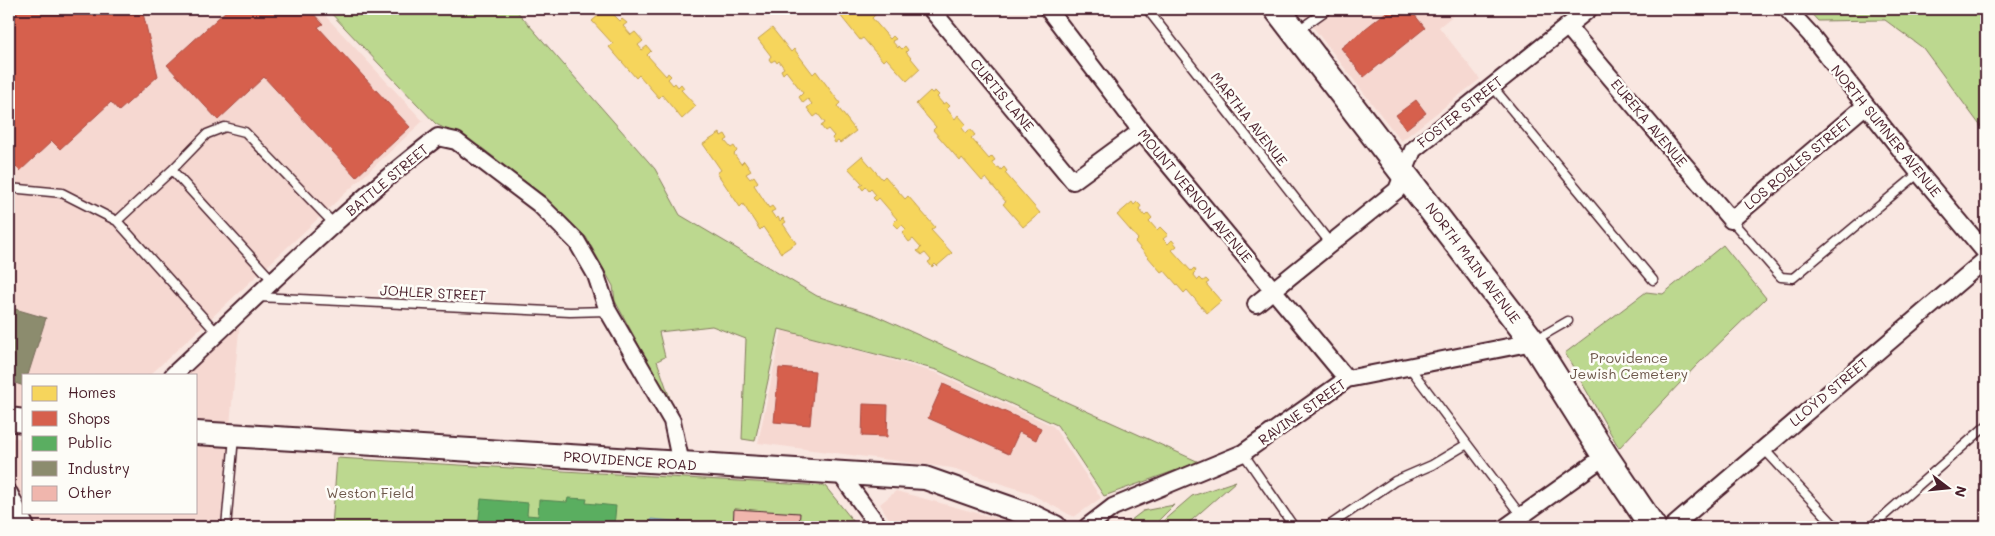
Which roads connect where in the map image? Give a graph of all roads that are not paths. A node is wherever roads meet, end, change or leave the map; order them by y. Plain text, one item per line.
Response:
1 (931, 9) edge
2 (1048, 9) edge
3 (1147, 9) edge
4 (1277, 9) edge
5 (1328, 9) edge
6 (1589, 9) edge
7 (1787, 9) edge
8 (1567, 26) junction
9 (1296, 32) junction
10 (1492, 86) junction
11 (1865, 106) junction
12 (1141, 130) junction
13 (172, 170) junction
14 (1403, 170) junction
15 (1919, 173) junction
16 (9, 188) edge
17 (1731, 220) junction
18 (117, 221) junction
19 (334, 224) junction
20 (1331, 244) junction
21 (1986, 253) edge
22 (1986, 259) edge
23 (1653, 280) dead end
24 (274, 281) junction
25 (1274, 291) junction
26 (256, 297) junction
27 (1256, 304) dead end
28 (608, 311) junction
29 (1568, 321) dead end
30 (218, 333) junction
31 (1533, 342) junction
32 (1410, 368) junction
33 (174, 374) edge
34 (1347, 379) junction
35 (9, 419) edge
36 (22, 421) edge
37 (1986, 426) edge
38 (198, 433) edge
39 (234, 436) junction
40 (1468, 444) junction
41 (1763, 448) junction
42 (1243, 452) junction
43 (1605, 456) junction
44 (681, 464) junction
45 (839, 472) junction
46 (9, 493) edge
47 (1522, 517) junction
48 (1048, 525) edge
49 (26, 527) edge
50 (226, 527) edge
51 (879, 527) edge
52 (1087, 527) edge
53 (1294, 527) edge
54 (1327, 527) edge
55 (1506, 527) edge
56 (1654, 527) edge
57 (1672, 527) edge
58 (1836, 527) edge
59 (1871, 527) edge

1 - 12 street, CURTIS LANE
2 - 12 street, MOUNT VERNON AVENUE
3 - 20 lane, MARTHA AVENUE
4 - 9 main road, NORTH MAIN AVENUE
5 - 9 lane
6 - 8 street, FOSTER STREET
7 - 11 street, NORTH SUMNER AVENUE
8 - 10 street, FOSTER STREET
8 - 17 street, EUREKA AVENUE
9 - 14 main road, NORTH MAIN AVENUE
10 - 14 street, FOSTER STREET
10 - 23 lane
11 - 15 street, NORTH SUMNER AVENUE
11 - 17 street, LOS ROBLES STREET
12 - 25 street, MOUNT VERNON AVENUE
13 - 18 lane
13 - 19 lane
13 - 24 lane
14 - 20 street, FOSTER STREET
14 - 31 main road, NORTH MAIN AVENUE
15 - 17 lane
15 - 21 street, NORTH SUMNER AVENUE
16 - 18 lane
18 - 30 lane
19 - 24 street, BATTLE STREET
19 - 28 street, BATTLE STREET
20 - 25 street, FOSTER STREET
22 - 41 street, LLOYD STREET
24 - 26 street, BATTLE STREET
25 - 27 street, FOSTER STREET
25 - 34 street, MOUNT VERNON AVENUE
26 - 28 lane, JOHLER STREET
26 - 30 street, BATTLE STREET
28 - 44 street
29 - 31 lane
30 - 33 street, BATTLE STREET
31 - 32 street, RAVINE STREET
31 - 43 main road, NORTH MAIN AVENUE
32 - 34 street, RAVINE STREET
32 - 40 lane
34 - 42 street, RAVINE STREET
35 - 36 main road
37 - 59 lane
38 - 39 main road, PROVIDENCE ROAD
39 - 44 main road, PROVIDENCE ROAD
39 - 50 lane
40 - 47 lane
40 - 54 lane
41 - 57 street, LLOYD STREET
41 - 58 lane
42 - 52 street, RAVINE STREET
42 - 53 lane
43 - 47 street
43 - 56 main road, NORTH MAIN AVENUE
44 - 45 main road, PROVIDENCE ROAD
45 - 48 main road, PROVIDENCE ROAD
45 - 51 street
46 - 49 street
47 - 55 street

